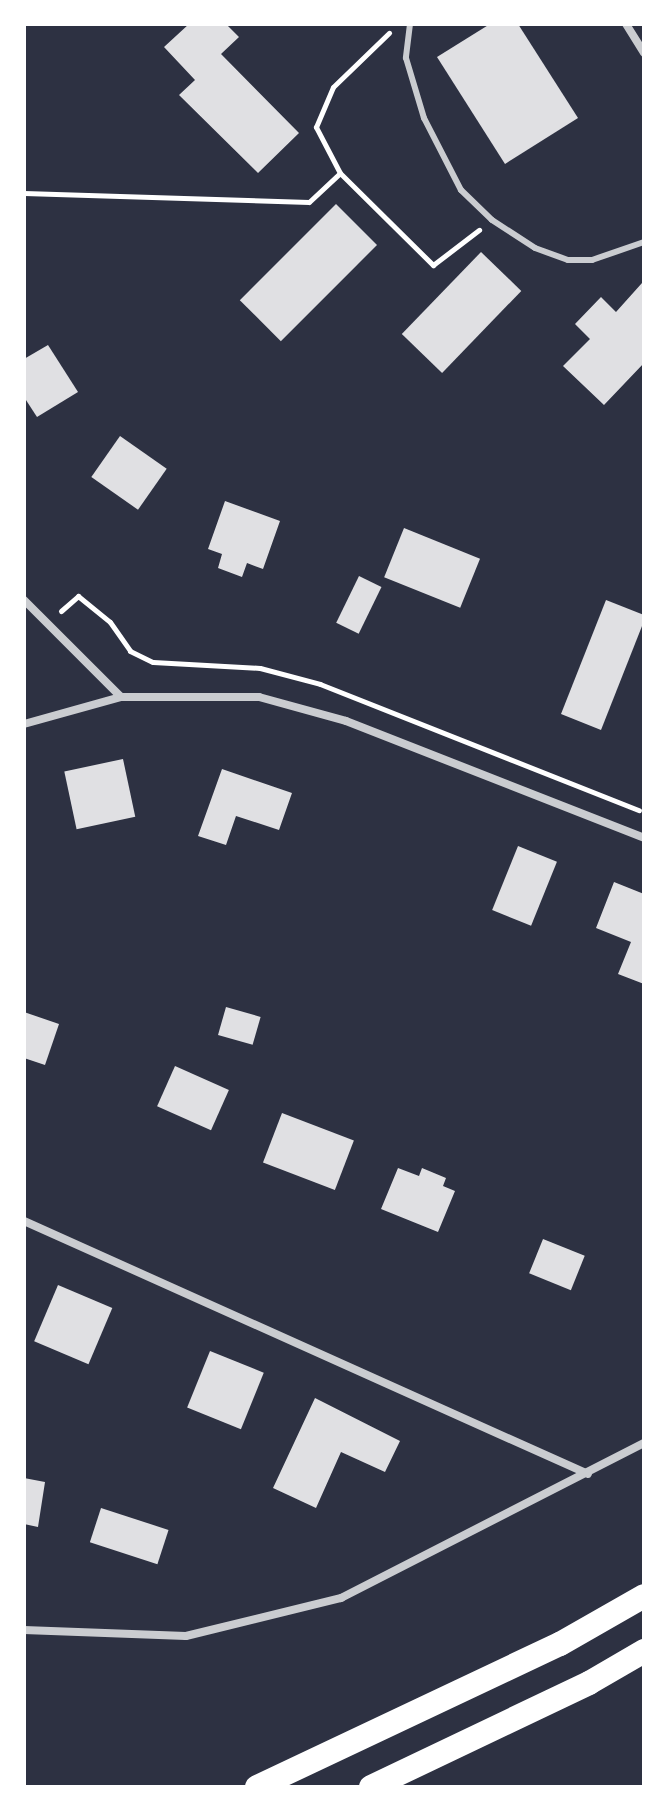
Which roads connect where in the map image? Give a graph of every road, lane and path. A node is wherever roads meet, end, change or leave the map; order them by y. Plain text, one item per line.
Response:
1 (399, 24) edge
2 (410, 24) edge
3 (626, 24) edge
4 (644, 53) edge
5 (340, 173) junction
6 (24, 193) edge
7 (492, 220) junction
8 (644, 242) edge
9 (24, 600) edge
10 (121, 697) junction
11 (24, 724) edge
12 (644, 838) edge
13 (24, 1221) edge
14 (644, 1443) edge
15 (588, 1474) junction
16 (644, 1596) edge
17 (24, 1630) edge
18 (644, 1651) edge
19 (257, 1787) edge
20 (371, 1787) edge

1 - 5 path
2 - 7 lane
3 - 4 street
5 - 6 path
5 - 7 path
7 - 8 lane
9 - 10 street
10 - 11 street
10 - 12 street
13 - 15 street
14 - 15 street
15 - 17 street
16 - 19 highway
18 - 20 highway

